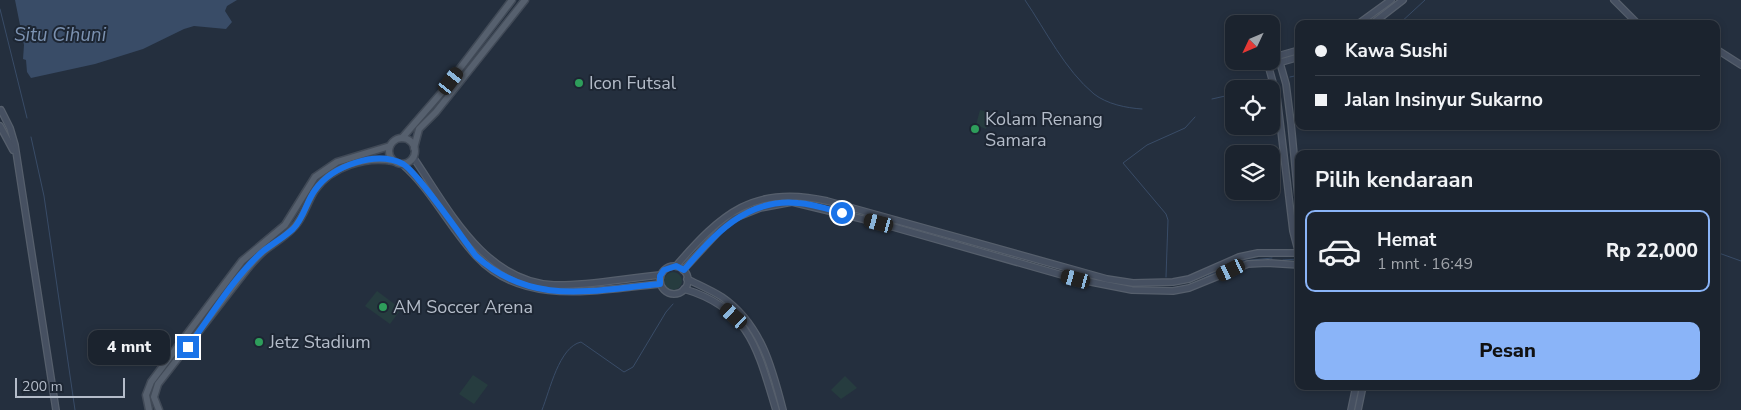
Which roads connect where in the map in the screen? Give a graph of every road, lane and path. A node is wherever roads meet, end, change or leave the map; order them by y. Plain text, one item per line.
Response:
1 (512, 0) edge
2 (524, 0) edge
3 (1391, 0) edge
4 (1403, 0) edge
5 (1614, 0) edge
6 (1364, 20) edge
7 (1377, 20) edge
8 (1634, 20) edge
9 (1295, 51) edge
10 (1720, 52) edge
11 (1280, 56) edge
12 (1295, 58) edge
13 (1280, 63) edge
14 (1741, 65) edge
15 (1280, 67) edge
16 (459, 70) junction
17 (465, 75) junction
18 (1287, 95) junction
19 (1280, 96) edge
20 (0, 108) edge
21 (1280, 121) edge
22 (1, 127) edge
23 (12, 132) junction
24 (402, 138) junction
25 (390, 146) junction
26 (414, 148) junction
27 (16, 154) junction
28 (413, 157) junction
29 (393, 161) junction
30 (402, 164) junction
31 (1295, 170) edge
32 (773, 197) junction
33 (826, 201) junction
34 (774, 204) junction
35 (824, 208) junction
36 (452, 214) junction
37 (446, 218) junction
38 (915, 230) junction
39 (1295, 235) edge
40 (973, 243) junction
41 (971, 250) junction
42 (1295, 253) edge
43 (1276, 254) junction
44 (1275, 263) junction
45 (1295, 265) edge
46 (676, 266) junction
47 (684, 270) junction
48 (1199, 274) junction
49 (519, 276) junction
50 (660, 276) junction
51 (687, 279) junction
52 (1107, 279) junction
53 (516, 282) junction
54 (660, 284) junction
55 (1202, 284) junction
56 (1106, 286) junction
57 (684, 289) junction
58 (214, 298) junction
59 (221, 302) junction
60 (1355, 390) edge
61 (1362, 390) edge
62 (1352, 398) junction
63 (1359, 399) junction
64 (56, 410) edge
65 (149, 410) edge
66 (159, 410) edge
67 (776, 410) edge
68 (783, 410) edge
69 (1351, 410) edge
70 (1358, 410) edge

1 - 16 main road
2 - 17 main road
3 - 6 street
4 - 7 street
5 - 8 street
9 - 11 street
10 - 14 street
12 - 13 street
15 - 18 street
16 - 17 main road
16 - 24 main road
17 - 26 main road
18 - 19 street
18 - 31 street
20 - 23 street
21 - 39 street
22 - 23 street
22 - 27 street
23 - 27 street
24 - 25 main road
24 - 26 main road
25 - 29 main road
25 - 58 main road
26 - 28 main road
27 - 64 street
28 - 30 main road
28 - 36 street
29 - 30 main road
29 - 59 main road
30 - 37 street
32 - 33 street
32 - 34 street
32 - 46 street
33 - 35 street
33 - 38 street
34 - 35 street
34 - 47 street
35 - 38 street
36 - 37 street
36 - 49 street
37 - 53 street
38 - 40 street
38 - 41 street
40 - 41 street
40 - 52 street
41 - 56 street
42 - 43 street
43 - 44 street
43 - 48 street
44 - 45 street
44 - 55 street
46 - 47 street
46 - 50 street
47 - 51 street
48 - 52 street
48 - 55 street
49 - 50 street
49 - 53 street
50 - 54 street
51 - 57 street
51 - 68 street
52 - 56 street
53 - 54 street
54 - 57 street
55 - 56 street
57 - 67 street
58 - 59 main road
58 - 65 main road
59 - 66 main road
60 - 62 street
61 - 63 street
62 - 63 street
62 - 69 street
63 - 70 street

